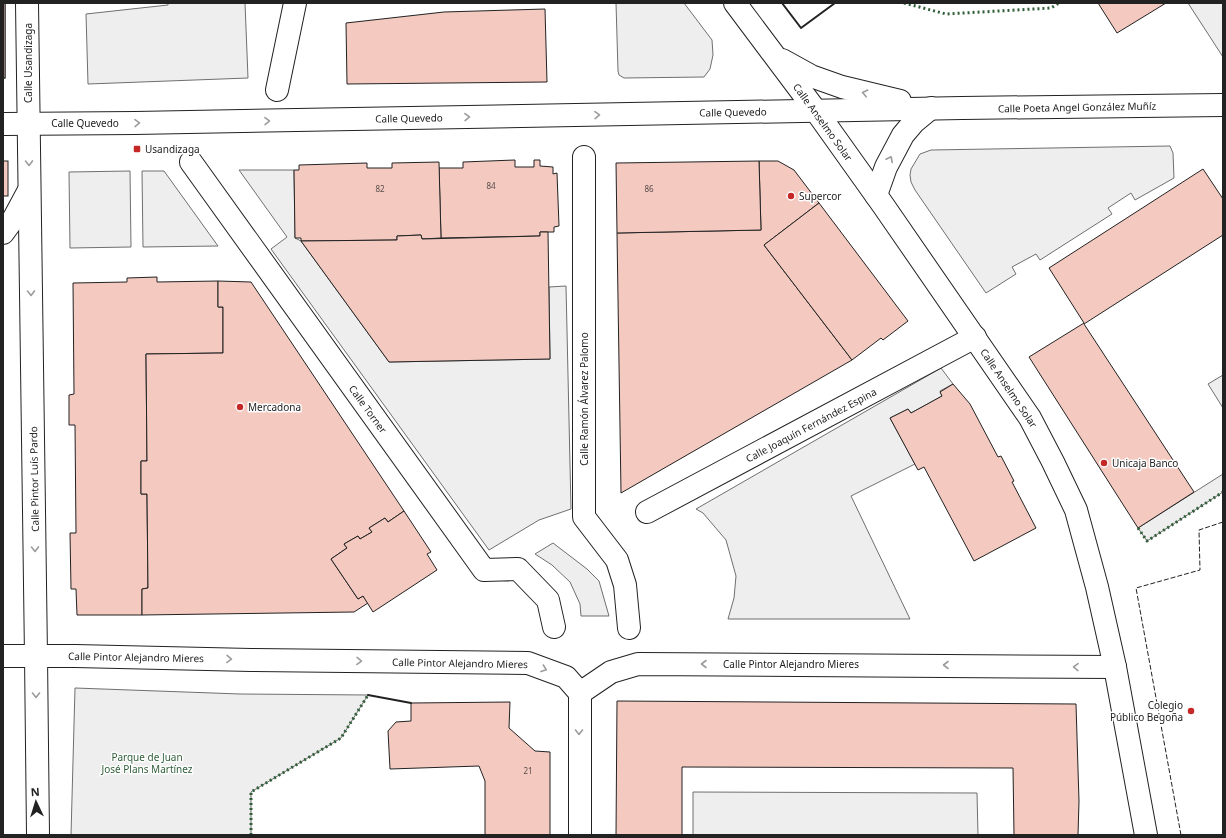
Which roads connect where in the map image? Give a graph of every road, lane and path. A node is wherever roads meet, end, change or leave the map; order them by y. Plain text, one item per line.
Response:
1 (27, 3) edge
2 (295, 3) edge
3 (736, 3) edge
4 (774, 55) junction
5 (277, 90) dead end
6 (1223, 105) edge
7 (931, 108) junction
8 (816, 111) junction
9 (3, 124) edge
10 (28, 124) junction
11 (584, 157) dead end
12 (191, 162) dead end
13 (29, 189) junction
14 (876, 195) junction
15 (3, 233) edge
16 (974, 337) junction
17 (647, 512) dead end
18 (554, 627) dead end
19 (629, 628) dead end
20 (3, 656) edge
21 (36, 656) junction
22 (1115, 667) junction
23 (580, 693) junction
24 (38, 835) edge
25 (580, 835) edge
26 (1146, 835) edge

1 - 10 street, Calle Usandizaga
2 - 5 street
3 - 4 street, Calle Anselmo Solar
7 -> 4 street, Calle Poeta Angel González Muñíz
4 - 8 street, Calle Anselmo Solar
6 - 7 street, Calle Poeta Angel González Muñíz
7 - 8 street, Calle Poeta Angel González Muñíz
14 -> 7 street
10 -> 8 street, Calle Quevedo
8 - 14 street, Calle Anselmo Solar
9 - 10 street, Calle Quevedo
10 -> 13 street, Calle Pintor Luís Pardo
11 - 19 street, Calle Ramón Álvarez Palomo
12 - 18 street, Calle Torner
13 - 15 street
13 -> 21 street, Calle Pintor Luís Pardo
14 - 16 street, Calle Anselmo Solar
16 - 17 street, Calle Joaquín Fernández Espina
16 - 22 street, Calle Anselmo Solar
20 - 21 street, Calle Pintor Alejandro Mieres
21 -> 23 street, Calle Pintor Alejandro Mieres
21 -> 24 street, Calle Pintor Luís Pardo
22 -> 23 street, Calle Pintor Alejandro Mieres
22 - 26 street, Calle Anselmo Solar
23 -> 25 street

